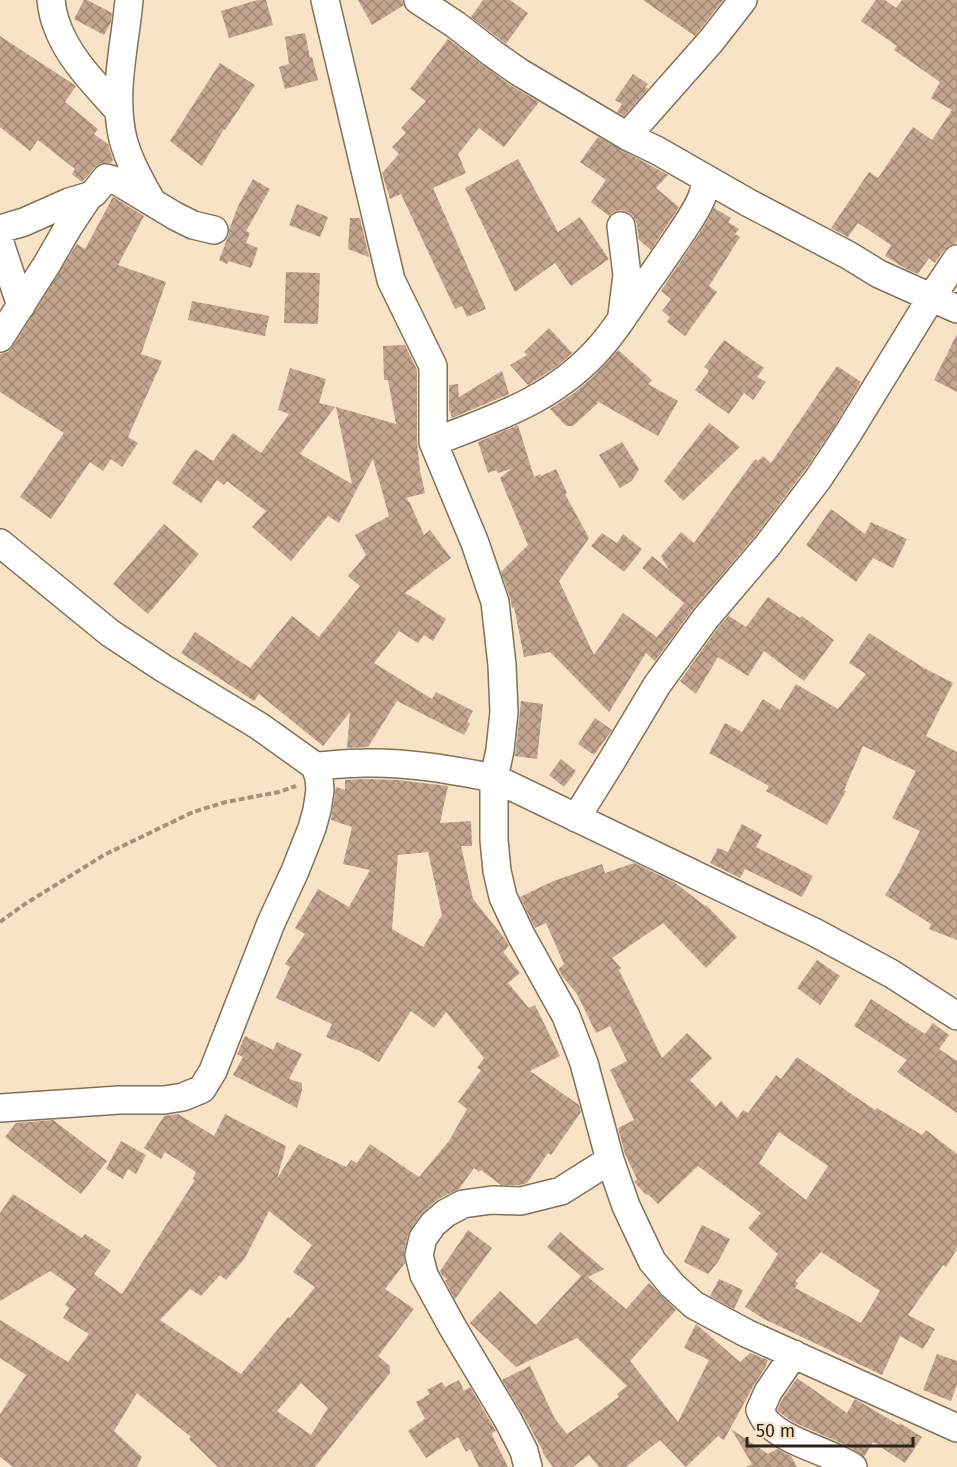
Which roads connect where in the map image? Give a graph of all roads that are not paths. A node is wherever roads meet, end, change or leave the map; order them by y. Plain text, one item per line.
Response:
1 (51, 0) edge
2 (129, 0) edge
3 (326, 0) edge
4 (418, 0) edge
5 (743, 0) edge
6 (120, 111) junction
7 (627, 136) junction
8 (706, 179) junction
9 (89, 196) junction
10 (153, 203) junction
11 (621, 226) dead end
12 (0, 229) edge
13 (214, 230) dead end
14 (0, 243) edge
15 (957, 259) edge
16 (931, 298) junction
17 (13, 302) edge
18 (957, 309) edge
19 (621, 322) junction
20 (0, 338) edge
21 (433, 442) junction
22 (0, 543) edge
23 (317, 772) junction
24 (494, 778) junction
25 (576, 818) junction
26 (957, 1016) edge
27 (0, 1108) edge
28 (610, 1160) junction
29 (794, 1354) junction
30 (957, 1428) edge
31 (528, 1467) edge
32 (853, 1467) edge

1 - 6 street
2 - 6 street
3 - 21 street
4 - 7 street
5 - 7 street
6 - 10 street
7 - 8 street
8 - 16 street
8 - 19 street
9 - 10 street
9 - 12 street
9 - 17 street
10 - 13 street
11 - 19 street
14 - 17 street
15 - 16 street
16 - 18 street
16 - 25 street
17 - 20 street
19 - 21 street
21 - 24 street
22 - 23 street
23 - 24 street
23 - 27 street
24 - 25 street
24 - 28 street
25 - 26 street
28 - 29 street
28 - 31 street
29 - 30 street
29 - 32 street

